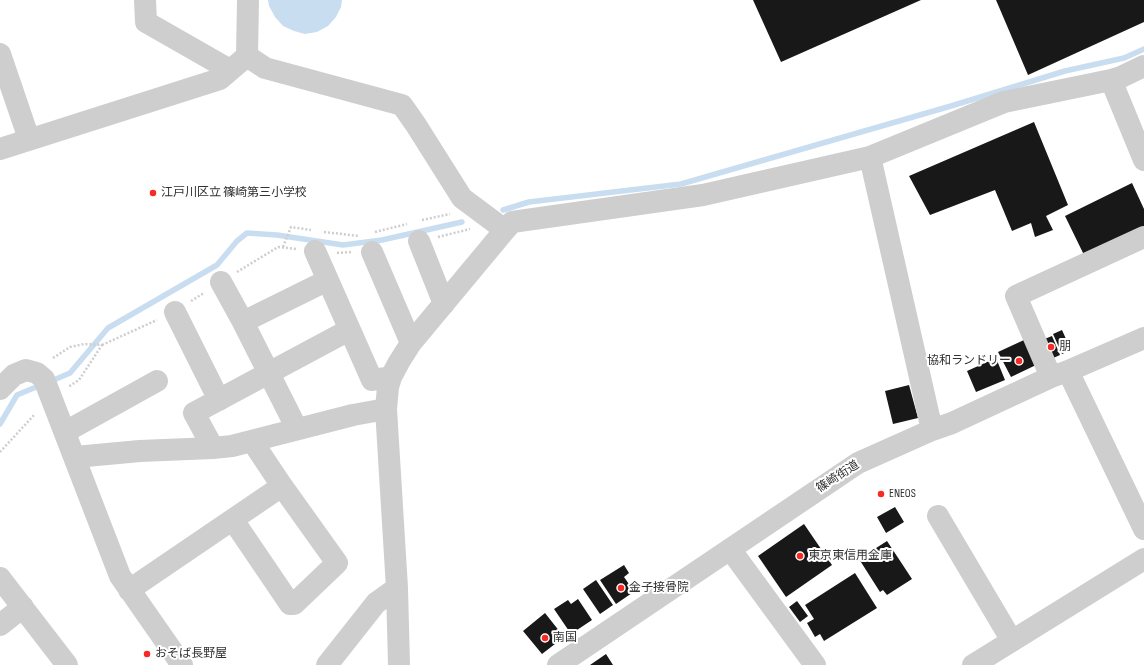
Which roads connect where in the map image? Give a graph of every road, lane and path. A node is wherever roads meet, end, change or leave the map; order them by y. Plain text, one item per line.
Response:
1 (145, 0) edge
2 (248, 0) edge
3 (0, 54) edge
4 (247, 56) junction
5 (1144, 66) edge
6 (230, 70) junction
7 (1111, 80) junction
8 (29, 139) junction
9 (0, 149) edge
10 (870, 157) junction
11 (1144, 160) edge
12 (452, 213) dead end
13 (414, 229) junction
14 (505, 230) junction
15 (316, 237) junction
16 (1144, 237) edge
17 (370, 240) junction
18 (283, 248) dead end
19 (328, 280) junction
20 (221, 282) dead end
21 (444, 304) junction
22 (175, 312) dead end
23 (243, 322) junction
24 (349, 330) junction
25 (1144, 338) edge
26 (411, 343) junction
27 (53, 358) dead end
28 (269, 373) junction
29 (1059, 374) junction
30 (391, 377) junction
31 (157, 381) dead end
32 (48, 388) junction
33 (0, 389) edge
34 (220, 400) junction
35 (386, 409) junction
36 (298, 429) junction
37 (932, 430) junction
38 (65, 432) junction
39 (252, 441) junction
40 (213, 448) junction
41 (0, 452) edge
42 (75, 457) junction
43 (282, 486) junction
44 (938, 516) dead end
45 (233, 520) junction
46 (1144, 529) edge
47 (730, 549) junction
48 (1144, 559) edge
49 (0, 578) edge
50 (397, 588) junction
51 (129, 590) junction
52 (23, 607) junction
53 (0, 625) edge
54 (1012, 641) junction
55 (56, 661) edge
56 (182, 665) edge
57 (327, 665) edge
58 (399, 665) edge
59 (558, 665) edge
60 (814, 665) edge
61 (973, 665) edge

1 - 6 street
2 - 4 street
3 - 8 street
4 - 6 street
4 - 14 street
5 - 7 street
6 - 8 street
7 - 10 street
7 - 11 street
8 - 9 street
10 - 14 street
10 - 37 street
12 - 13 path
13 - 17 path
13 - 21 street
14 - 21 street
15 - 17 path
15 - 18 path
15 - 19 street
16 - 29 street
17 - 26 street
19 - 23 street
19 - 24 street
20 - 23 street
21 - 26 street
22 - 34 street
23 - 28 street
24 - 28 street
24 - 30 street
25 - 29 street, 篠崎街道
26 - 30 street
27 - 32 path
28 - 34 street
28 - 36 street
29 - 37 street, 篠崎街道
29 - 46 street
30 - 35 street
31 - 38 street
32 - 33 street
32 - 38 street
32 - 41 path
34 - 40 street
35 - 36 street
35 - 50 street
36 - 39 street
37 - 47 street, 篠崎街道
38 - 42 street
39 - 40 street
39 - 43 street
40 - 42 street
42 - 51 street
43 - 45 street
43 - 45 street
44 - 54 street
45 - 51 street
47 - 59 street, 篠崎街道
47 - 60 street
48 - 54 street
49 - 52 street
50 - 57 street
50 - 58 street
51 - 56 street
52 - 53 street
52 - 55 street
54 - 61 street

